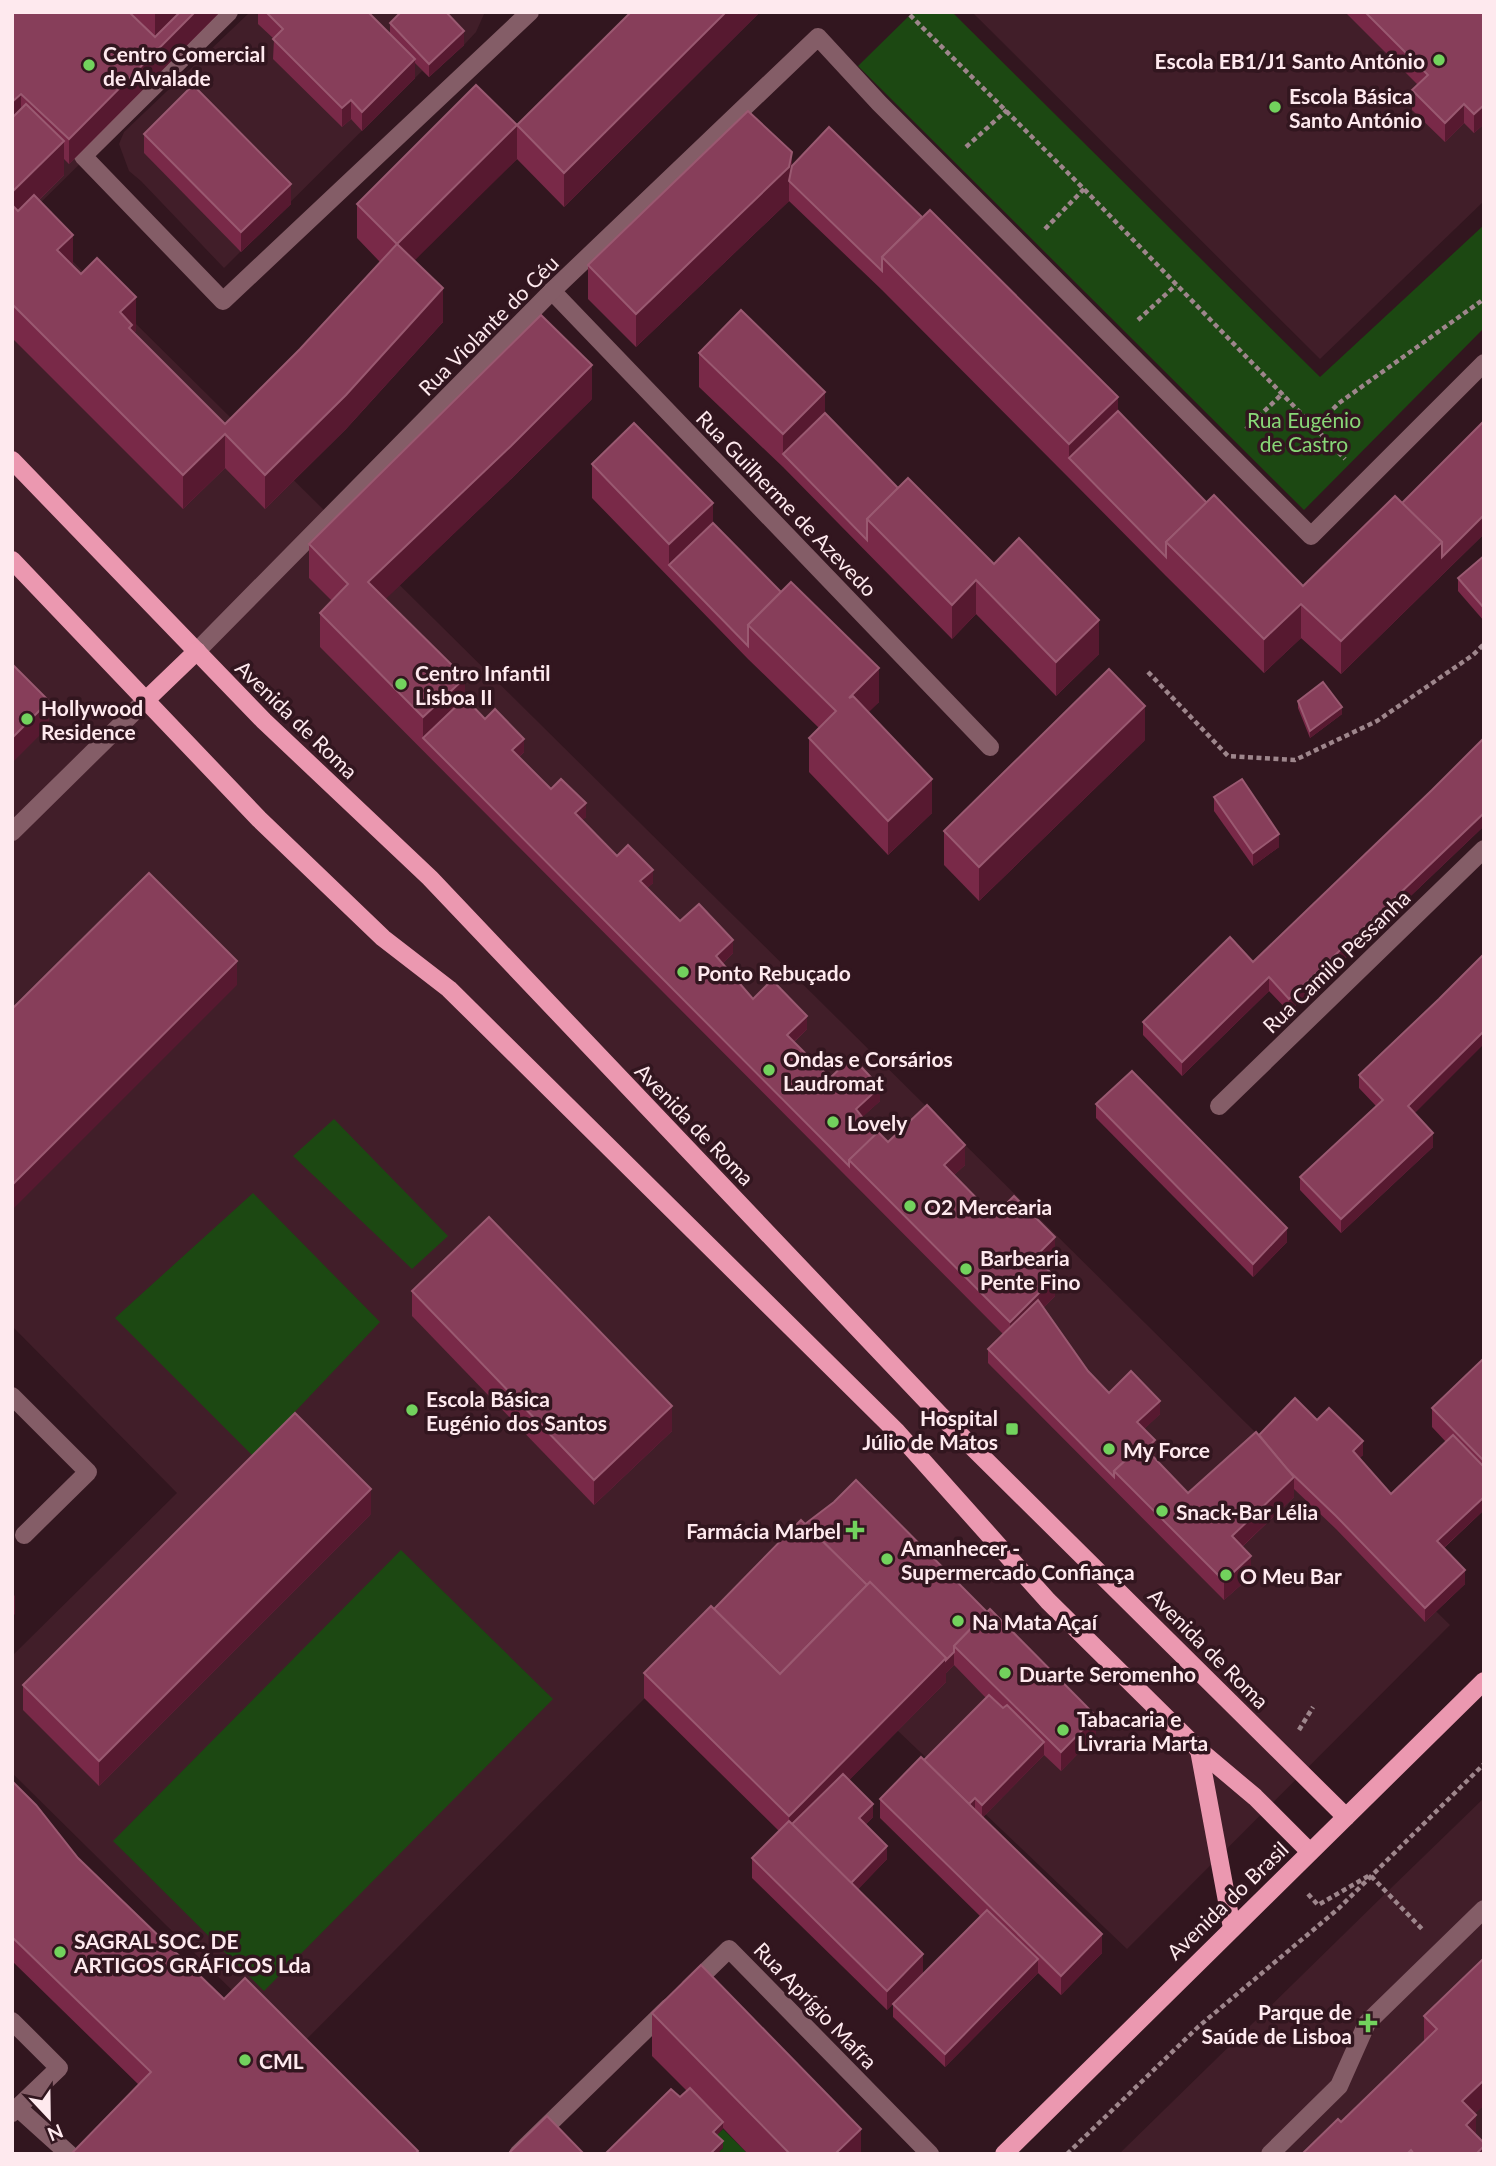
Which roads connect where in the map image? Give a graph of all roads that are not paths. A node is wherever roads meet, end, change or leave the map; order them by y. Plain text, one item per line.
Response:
1 (229, 12) edge
2 (530, 12) edge
3 (552, 291) junction
4 (1484, 363) edge
5 (12, 460) edge
6 (12, 560) edge
7 (197, 651) junction
8 (146, 700) junction
9 (990, 747) dead end
10 (12, 832) edge
11 (1484, 849) edge
12 (1219, 1106) dead end
13 (12, 1396) edge
14 (24, 1535) dead end
15 (1484, 1681) edge
16 (1199, 1750) junction
17 (1346, 1817) junction
18 (1310, 1852) junction
19 (1484, 1909) edge
20 (1232, 1927) junction
21 (12, 2021) edge
22 (15, 2110) edge
23 (69, 2154) edge
24 (518, 2154) edge
25 (930, 2154) edge
26 (1004, 2154) edge
27 (1270, 2154) edge

1 - 2 street
3 - 4 street, Rua Violante do Céu
3 - 7 street, Rua Violante do Céu
3 - 9 street, Rua Guilherme de Azevedo
5 - 7 main road, Avenida de Roma
6 - 8 main road
7 - 8 main road
7 - 17 main road, Avenida de Roma
8 - 10 street
8 - 16 main road
11 - 12 street, Rua Camilo Pessanha
13 - 14 street
15 - 17 main road, Avenida do Brasil
16 - 18 main road
16 - 20 main road
17 - 18 main road, Avenida do Brasil
18 - 20 main road, Avenida do Brasil
19 - 27 street
20 - 26 main road, Avenida do Brasil
21 - 22 street
22 - 23 street
24 - 25 street, Rua Aprígio Mafra

